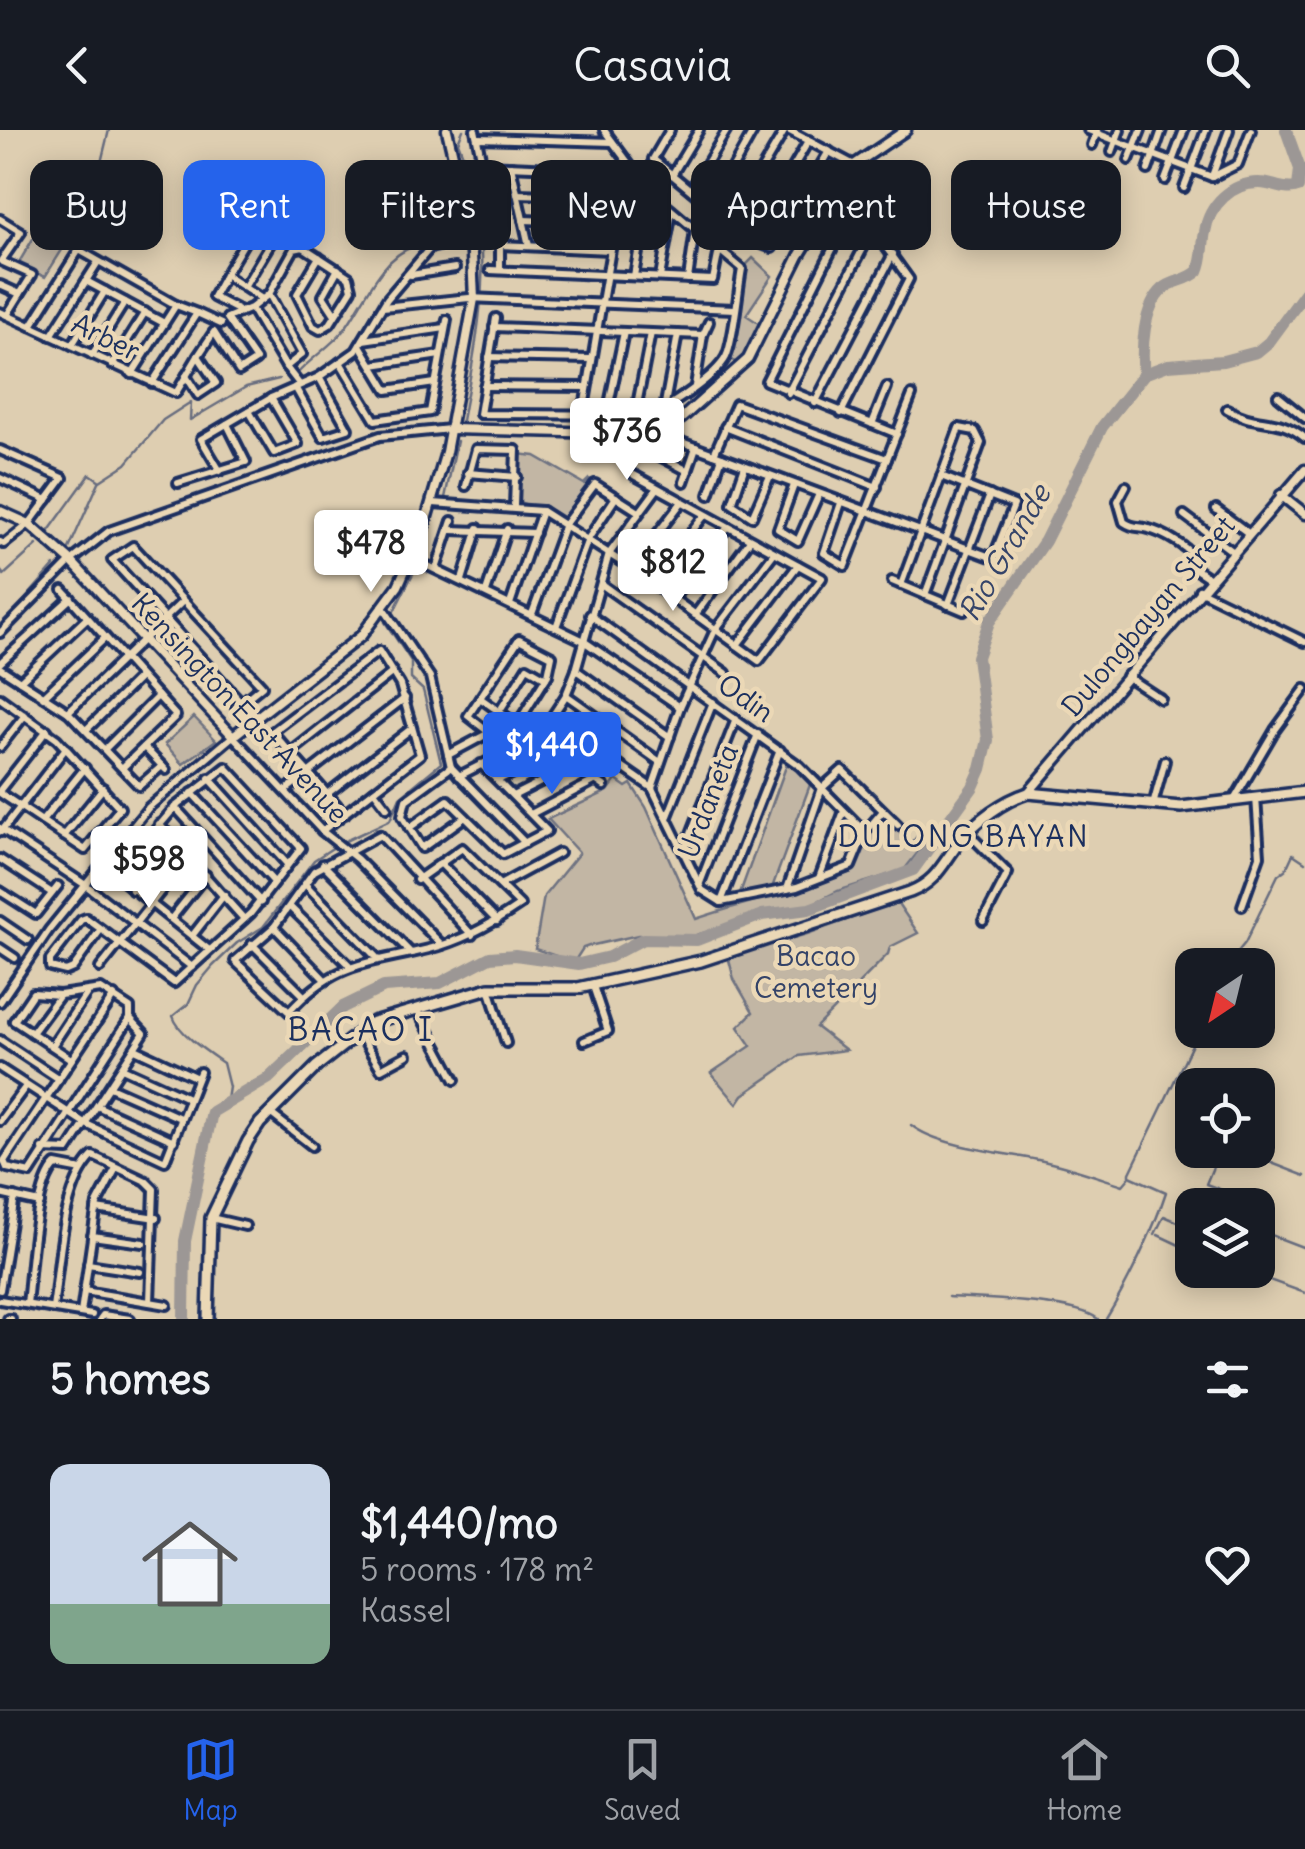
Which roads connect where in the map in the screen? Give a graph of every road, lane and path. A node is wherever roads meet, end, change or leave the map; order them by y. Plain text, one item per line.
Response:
1 (448, 130) edge
2 (604, 130) edge
3 (670, 130) edge
4 (699, 130) edge
5 (727, 130) edge
6 (754, 130) edge
7 (787, 130) edge
8 (906, 130) edge
9 (1120, 130) edge
10 (1141, 130) edge
11 (1162, 130) edge
12 (1184, 130) edge
13 (1206, 130) edge
14 (1229, 130) edge
15 (1251, 130) edge
16 (1094, 131) edge
17 (476, 134) edge
18 (809, 140) junction
19 (1116, 141) junction
20 (613, 142) junction
21 (1092, 145) dead end
22 (1134, 148) junction
23 (830, 151) junction
24 (1112, 152) dead end
25 (1153, 154) junction
26 (482, 160) edge
27 (625, 160) edge
28 (709, 160) edge
29 (737, 160) edge
30 (769, 160) edge
31 (797, 160) edge
32 (825, 160) edge
33 (844, 160) edge
34 (863, 160) edge
35 (1129, 160) dead end
36 (1172, 162) junction
37 (511, 166) joint
38 (531, 167) edge
39 (1191, 169) junction
40 (1148, 170) dead end
41 (672, 175) junction
42 (1212, 177) junction
43 (1165, 180) dead end
44 (1184, 188) dead end
45 (691, 190) edge
46 (517, 194) junction
47 (531, 194) edge
48 (672, 211) joint
49 (523, 220) junction
50 (531, 220) edge
51 (0, 221) edge
52 (691, 227) edge
53 (511, 245) edge
54 (529, 246) joint
55 (240, 250) edge
56 (266, 250) edge
57 (429, 250) edge
58 (500, 250) edge
59 (610, 250) edge
60 (638, 250) edge
61 (692, 250) edge
62 (719, 250) joint
63 (805, 250) edge
64 (831, 250) edge
65 (862, 250) edge
66 (889, 250) edge
67 (893, 254) junction
68 (318, 258) junction
69 (98, 262) junction
70 (455, 268) dead end
71 (338, 270) junction
72 (490, 270) dead end
73 (500, 270) junction
74 (225, 275) junction
75 (410, 275) junction
76 (606, 275) junction
77 (634, 276) junction
78 (660, 277) junction
79 (688, 278) junction
80 (86, 281) junction
81 (0, 285) edge
82 (244, 286) junction
83 (104, 291) junction
84 (20, 294) junction
85 (266, 296) junction
86 (474, 298) junction
87 (125, 302) junction
88 (601, 304) junction
89 (176, 305) junction
90 (382, 307) junction
91 (251, 308) junction
92 (735, 309) junction
93 (145, 312) junction
94 (197, 312) junction
95 (241, 312) junction
96 (3, 313) edge
97 (334, 313) junction
98 (224, 321) junction
99 (710, 322) dead end
100 (164, 323) junction
101 (31, 326) junction
102 (596, 331) junction
103 (214, 332) junction
104 (624, 332) junction
105 (650, 333) junction
106 (678, 334) junction
107 (703, 335) junction
108 (51, 336) junction
109 (362, 342) junction
110 (72, 345) junction
111 (92, 355) junction
112 (440, 355) junction
113 (198, 356) junction
114 (489, 357) junction
115 (592, 359) junction
116 (340, 362) junction
117 (112, 365) junction
118 (373, 366) junction
119 (286, 367) junction
120 (132, 374) junction
121 (186, 376) junction
122 (319, 377) junction
123 (435, 383) junction
124 (152, 384) junction
125 (297, 386) junction
126 (484, 386) junction
127 (587, 387) junction
128 (695, 387) junction
129 (887, 387) dead end
130 (788, 393) junction
131 (912, 395) dead end
132 (1278, 396) dead end
133 (272, 398) junction
134 (815, 403) junction
135 (1226, 409) dead end
136 (664, 410) junction
137 (249, 411) junction
138 (841, 413) junction
139 (582, 414) junction
140 (606, 414) junction
141 (635, 415) junction
142 (1305, 418) edge
143 (226, 424) junction
144 (872, 424) junction
145 (725, 427) junction
146 (663, 428) junction
147 (451, 429) junction
148 (897, 434) junction
149 (1305, 438) edge
150 (696, 447) junction
151 (0, 450) edge
152 (654, 453) dead end
153 (718, 456) junction
154 (887, 459) junction
155 (745, 466) junction
156 (1305, 470) edge
157 (220, 471) junction
158 (688, 471) junction
159 (468, 473) junction
160 (634, 475) dead end
161 (770, 476) junction
162 (941, 476) junction
163 (517, 477) junction
164 (0, 478) edge
165 (684, 482) dead end
166 (178, 484) dead end
167 (794, 485) junction
168 (965, 485) junction
169 (466, 486) dead end
170 (1126, 486) dead end
171 (876, 487) junction
172 (657, 490) junction
173 (819, 494) junction
174 (708, 495) dead end
175 (990, 495) junction
176 (1281, 495) junction
177 (616, 497) junction
178 (46, 500) junction
179 (433, 502) junction
180 (680, 503) junction
181 (841, 503) junction
182 (514, 506) junction
183 (1216, 509) dead end
184 (0, 510) edge
185 (542, 511) junction
186 (640, 512) junction
187 (867, 513) junction
188 (1305, 514) edge
189 (1184, 515) dead end
190 (704, 516) junction
191 (30, 524) junction
192 (566, 524) junction
193 (478, 528) junction
194 (728, 528) junction
195 (508, 529) junction
196 (535, 533) junction
197 (1248, 533) junction
198 (920, 534) junction
199 (588, 539) junction
200 (750, 540) junction
201 (0, 542) edge
202 (944, 542) junction
203 (1232, 551) junction
204 (774, 552) junction
205 (968, 552) junction
206 (610, 554) junction
207 (70, 561) junction
208 (798, 565) junction
209 (630, 568) junction
210 (1209, 578) junction
211 (462, 580) junction
212 (892, 581) dead end
213 (651, 583) junction
214 (601, 584) junction
215 (902, 585) junction
216 (63, 590) dead end
217 (1198, 590) junction
218 (486, 592) junction
219 (925, 595) junction
220 (71, 598) junction
221 (673, 599) junction
222 (183, 602) junction
223 (510, 604) junction
224 (948, 604) junction
225 (384, 610) junction
226 (964, 611) dead end
227 (532, 614) junction
228 (590, 615) junction
229 (695, 615) junction
230 (87, 618) junction
231 (165, 618) junction
232 (556, 626) junction
233 (716, 630) junction
234 (0, 633) edge
235 (105, 638) junction
236 (144, 638) junction
237 (582, 640) junction
238 (1305, 642) edge
239 (738, 646) junction
240 (122, 656) junction
241 (702, 658) junction
242 (0, 665) edge
243 (576, 670) junction
244 (393, 672) junction
245 (726, 673) dead end
246 (1126, 676) junction
247 (140, 677) junction
248 (546, 678) junction
249 (20, 682) junction
250 (689, 686) junction
251 (1305, 690) edge
252 (566, 695) junction
253 (158, 696) junction
254 (44, 697) junction
255 (404, 698) junction
256 (480, 698) junction
257 (1161, 699) dead end
258 (1, 700) edge
259 (713, 702) junction
260 (680, 707) junction
261 (68, 712) junction
262 (499, 712) junction
263 (25, 715) junction
264 (736, 719) junction
265 (517, 725) junction
266 (412, 728) junction
267 (47, 730) junction
268 (86, 730) junction
269 (489, 733) junction
270 (758, 734) junction
271 (233, 736) junction
272 (535, 738) junction
273 (670, 738) junction
274 (0, 747) edge
275 (144, 747) junction
276 (66, 748) junction
277 (105, 749) junction
278 (510, 749) junction
279 (780, 750) junction
280 (556, 752) junction
281 (290, 753) junction
282 (448, 754) junction
283 (1166, 761) dead end
284 (660, 762) junction
285 (480, 764) junction
286 (574, 765) junction
287 (85, 768) junction
288 (122, 768) junction
289 (451, 768) junction
290 (308, 772) junction
291 (459, 776) junction
292 (209, 778) junction
293 (498, 780) junction
294 (596, 780) junction
295 (604, 786) dead end
296 (103, 788) junction
297 (652, 788) junction
298 (822, 788) junction
299 (286, 790) junction
300 (374, 791) junction
301 (0, 792) edge
302 (192, 792) junction
303 (1305, 792) edge
304 (1028, 793) junction
305 (327, 794) junction
306 (513, 796) junction
307 (1256, 797) junction
308 (1234, 800) junction
309 (1153, 805) junction
310 (19, 806) junction
311 (176, 807) junction
312 (387, 808) dead end
313 (884, 811) junction
314 (844, 812) junction
315 (345, 814) junction
316 (531, 814) junction
317 (464, 817) junction
318 (668, 817) junction
319 (42, 821) junction
320 (160, 824) junction
321 (898, 825) dead end
322 (409, 828) junction
323 (1, 830) edge
324 (322, 830) junction
325 (864, 832) junction
326 (968, 834) junction
327 (64, 836) junction
328 (173, 840) junction
329 (525, 842) junction
330 (347, 850) junction
331 (684, 850) junction
332 (559, 853) dead end
333 (189, 856) junction
334 (0, 860) edge
335 (287, 864) junction
336 (322, 864) junction
337 (440, 864) junction
338 (206, 876) junction
339 (819, 879) junction
340 (417, 880) junction
341 (273, 881) junction
342 (84, 884) junction
343 (305, 884) junction
344 (699, 884) junction
345 (500, 885) junction
346 (132, 890) junction
347 (786, 890) junction
348 (0, 891) edge
349 (224, 895) junction
350 (261, 902) junction
351 (720, 902) junction
352 (150, 904) junction
353 (1242, 906) dead end
354 (290, 907) junction
355 (244, 918) junction
356 (170, 920) junction
357 (983, 920) dead end
358 (0, 921) edge
359 (497, 921) junction
360 (135, 923) junction
361 (274, 927) junction
362 (102, 929) junction
363 (472, 934) junction
364 (192, 936) junction
365 (28, 940) dead end
366 (120, 943) junction
367 (252, 944) junction
368 (442, 945) junction
369 (0, 948) edge
370 (208, 949) junction
371 (410, 952) junction
372 (15, 958) dead end
373 (378, 959) junction
374 (350, 966) junction
375 (192, 967) junction
376 (100, 968) dead end
377 (325, 980) junction
378 (594, 986) junction
379 (488, 988) junction
380 (88, 992) junction
381 (60, 994) junction
382 (114, 996) junction
383 (304, 996) junction
384 (0, 1002) edge
385 (416, 1008) junction
386 (130, 1018) junction
387 (358, 1032) junction
388 (32, 1033) junction
389 (0, 1040) edge
390 (584, 1041) dead end
391 (506, 1043) dead end
392 (52, 1046) junction
393 (135, 1049) junction
394 (407, 1055) dead end
395 (72, 1059) junction
396 (122, 1068) junction
397 (3, 1070) edge
398 (59, 1079) junction
399 (456, 1080) dead end
400 (0, 1082) edge
401 (26, 1086) junction
402 (110, 1087) junction
403 (188, 1098) junction
404 (46, 1099) junction
405 (98, 1106) junction
406 (66, 1112) junction
407 (270, 1113) junction
408 (180, 1118) junction
409 (0, 1122) edge
410 (86, 1124) junction
411 (174, 1141) junction
412 (312, 1146) dead end
413 (42, 1149) junction
414 (116, 1168) junction
415 (82, 1170) junction
416 (0, 1194) edge
417 (15, 1197) junction
418 (40, 1204) junction
419 (96, 1209) junction
420 (156, 1218) junction
421 (212, 1218) junction
422 (244, 1226) dead end
423 (92, 1236) junction
424 (143, 1243) dead end
425 (88, 1264) junction
426 (140, 1272) dead end
427 (0, 1290) edge
428 (84, 1291) junction
429 (0, 1300) edge
430 (150, 1302) junction
431 (26, 1304) junction
432 (167, 1305) dead end
433 (53, 1308) junction
434 (81, 1313) junction
435 (96, 1317) edge
436 (130, 1319) edge
437 (208, 1319) edge

1 - 86 street
2 - 20 street
3 - 41 street
4 - 41 street
5 - 28 street
6 - 29 street
7 - 18 street
7 - 30 street
8 - 34 street
9 - 19 street
10 - 22 street
11 - 25 street
12 - 36 street
13 - 39 street
14 - 42 street
15 - 42 street
16 - 19 street
16 - 21 street
17 - 20 street
17 - 26 street
18 - 23 street
18 - 31 street
19 - 22 street
19 - 24 street
20 - 27 street
22 - 25 street
22 - 35 street
23 - 32 street
23 - 33 street
25 - 36 street
25 - 40 street
36 - 39 street
36 - 43 street
37 - 38 street
37 - 46 street
39 - 42 street
39 - 44 street
41 - 45 street
46 - 47 street
46 - 49 street
48 - 52 street
48 - 78 street
49 - 50 street
49 - 54 street
51 - 84 street
53 - 54 street
55 - 74 street
56 - 82 street
57 - 75 street
58 - 73 street
59 - 76 street
60 - 77 street
61 - 79 street
62 - 79 street
62 - 92 street
63 - 146 street
64 - 130 street
65 - 130 street
66 - 67 street
67 - 134 street
67 - 138 street
68 - 71 street
68 - 85 street
68 - 97 street
69 - 80 street
69 - 89 street
69 - 101 street
70 - 75 street
71 - 97 street
71 - 97 street
72 - 73 street
73 - 76 street
74 - 82 street
74 - 95 street
75 - 90 street
76 - 77 street
76 - 88 street
77 - 78 street
78 - 79 street
80 - 83 street
80 - 108 street
81 - 84 street
82 - 85 street
83 - 87 street
83 - 110 street
84 - 96 street
85 - 91 street
85 - 119 street
86 - 88 street
86 - 90 street
86 - 147 street
87 - 93 street
87 - 111 street
88 - 92 street
88 - 102 street
89 - 94 street
89 - 100 street
90 - 109 street
91 - 95 street
91 - 119 street
92 - 128 street
93 - 100 street
93 - 117 street
94 - 98 street
94 - 124 street
95 - 98 street
96 - 101 street, Arber
98 - 103 street
98 - 103 street
99 - 107 street
100 - 120 street
101 - 108 street, Arber
102 - 104 street
102 - 114 street
102 - 115 street
103 - 113 street
104 - 105 street
104 - 140 street
105 - 106 street
105 - 141 street
106 - 107 street
106 - 136 street
107 - 128 street
108 - 110 street, Arber
109 - 112 street
109 - 116 street
109 - 118 street
110 - 111 street, Arber
111 - 117 street, Arber
112 - 118 street
112 - 123 street
113 - 121 street
113 - 121 street
114 - 115 street
114 - 126 street
115 - 127 street
116 - 122 street
116 - 123 street
117 - 120 street, Arber
118 - 123 street
119 - 125 street
120 - 124 street, Arber
121 - 124 street, Arber
122 - 125 street
122 - 125 street
125 - 133 street
126 - 127 street
126 - 139 street
127 - 139 street
128 - 136 street
129 - 144 street
130 - 134 street
131 - 148 street
132 - 142 street
133 - 137 street
133 - 137 street
134 - 138 street
135 - 149 street
136 - 141 street
137 - 143 street
138 - 144 street
139 - 140 street
140 - 141 street
143 - 157 street
143 - 157 street
144 - 148 street
145 - 153 street
145 - 154 street
145 - 171 street
146 - 147 street
146 - 150 street
147 - 179 street
147 - 207 street
148 - 154 street
150 - 153 street
150 - 158 street
151 - 178 street
152 - 158 street
153 - 155 street
153 - 174 street
154 - 171 street
155 - 161 street
155 - 161 street
156 - 176 street, Dulongbayan Street
157 - 166 street
158 - 165 street
159 - 163 street
159 - 163 street
159 - 169 street
160 - 172 street
161 - 167 street
162 - 168 street
162 - 168 street
162 - 198 street
163 - 182 street
164 - 178 street
167 - 173 street
167 - 173 street
168 - 175 street
168 - 202 street
170 - 210 street
171 - 187 street
172 - 180 street
172 - 186 street
173 - 181 street
175 - 205 street
175 - 205 street
176 - 188 street
176 - 197 street, Dulongbayan Street
177 - 186 street
177 - 192 street
177 - 199 street
178 - 191 street
179 - 182 street
179 - 225 street
180 - 190 street
180 - 209 street
181 - 187 street
181 - 187 street
182 - 185 street
183 - 197 street
184 - 191 street, Kensington East Avenue
185 - 192 street
185 - 196 street
186 - 206 street
187 - 198 street
189 - 203 street
190 - 194 street
190 - 213 street
191 - 201 street
191 - 207 street, Kensington East Avenue
192 - 199 street
192 - 227 street
193 - 195 street
193 - 211 street
193 - 211 street
194 - 200 street
194 - 221 street
195 - 196 street
195 - 218 street
196 - 223 street
197 - 203 street, Dulongbayan Street
198 - 202 street
198 - 215 street
199 - 206 street
199 - 232 street
200 - 204 street
200 - 229 street
202 - 205 street
202 - 219 street
203 - 210 street, Dulongbayan Street
204 - 208 street
204 - 233 street
205 - 224 street
206 - 209 street
206 - 214 street
207 - 234 street
207 - 236 street, Kensington East Avenue
208 - 239 street
208 - 239 street
209 - 213 street
210 - 217 street, Dulongbayan Street
211 - 218 street
212 - 215 street
213 - 221 street
214 - 228 street
214 - 241 street
215 - 219 street
216 - 220 street
217 - 238 street
217 - 246 street, Dulongbayan Street
218 - 223 street
219 - 224 street
220 - 230 street
220 - 242 street
221 - 229 street
222 - 231 street
222 - 231 street
222 - 231 street
223 - 227 street
224 - 226 street
225 - 271 street
225 - 282 street
227 - 232 street
228 - 237 street
228 - 250 street, Odin
229 - 233 street
230 - 235 street
230 - 249 street
231 - 236 street
232 - 237 street
233 - 239 street
233 - 241 street
235 - 240 street
235 - 254 street
236 - 240 street
236 - 271 street, Kensington East Avenue
237 - 243 street
237 - 260 street
240 - 247 street
240 - 261 street
241 - 245 street
241 - 250 street
242 - 249 street
243 - 252 street
243 - 273 street
244 - 255 street
244 - 281 street
244 - 281 street
246 - 257 street
246 - 304 street, Dulongbayan Street
247 - 253 street
247 - 268 street
248 - 256 street
248 - 262 street
248 - 265 street
249 - 254 street
250 - 259 street, Odin
250 - 260 street
251 - 308 street
252 - 284 street
252 - 297 street
253 - 275 street
253 - 277 street
254 - 261 street
255 - 266 street
255 - 290 street
256 - 262 street
256 - 269 street
258 - 263 street
259 - 264 street, Odin
259 - 318 street
260 - 273 street
261 - 268 street
262 - 265 street
263 - 267 street
263 - 274 street
264 - 270 street, Odin
264 - 331 street
265 - 272 street
266 - 300 street
266 - 305 street
267 - 276 street
267 - 301 street
268 - 277 street
269 - 278 street
269 - 282 street
270 - 279 street, Odin
270 - 344 street, Urdaneta
271 - 299 street, Kensington East Avenue
271 - 342 street
272 - 278 street
272 - 280 street
273 - 284 street
275 - 288 street
275 - 288 street
276 - 287 street
276 - 310 street
277 - 288 street
278 - 285 street
279 - 298 street, Odin
279 - 351 street
280 - 286 street
280 - 293 street
281 - 290 street
282 - 289 street
283 - 309 street
284 - 297 street
285 - 291 street
285 - 293 street
286 - 294 street
286 - 306 street
287 - 296 street
287 - 319 street
289 - 291 street
289 - 322 street
290 - 299 street
290 - 305 street
291 - 329 street
292 - 302 street
292 - 335 street
292 - 335 street
293 - 306 street
294 - 295 street
294 - 316 street
296 - 327 street
296 - 327 street
297 - 318 street
298 - 313 street
298 - 314 street, Odin
298 - 347 street
299 - 324 street, Kensington East Avenue
300 - 312 street
300 - 315 street
301 - 310 street
302 - 311 street
302 - 341 street
303 - 307 main road
304 - 309 main road
304 - 326 main road
305 - 315 street
306 - 316 street
307 - 308 main road
307 - 353 street
308 - 309 main road
310 - 319 street
310 - 323 street
311 - 320 street
311 - 350 street
313 - 321 street
313 - 325 street
314 - 325 street, Odin
314 - 339 street
315 - 324 street
316 - 329 street
317 - 322 street
317 - 322 street
317 - 329 street
318 - 331 street
319 - 327 street
320 - 328 street
320 - 346 street
323 - 342 street
324 - 330 street, Kensington East Avenue
325 - 339 street
326 - 357 street
326 - 378 main road
328 - 333 street
328 - 346 street
330 - 336 street
330 - 340 street
330 - 368 street, Kensington East Avenue
331 - 344 street
332 - 345 street
333 - 338 street
333 - 352 street
334 - 348 street
335 - 341 street
336 - 343 street
336 - 371 street
337 - 340 street
337 - 345 street
337 - 359 street
338 - 349 street
338 - 356 street
339 - 347 street
340 - 363 street
341 - 350 street
342 - 360 street
342 - 384 street
343 - 354 street
343 - 373 street
344 - 351 street
345 - 359 street
346 - 352 street
347 - 351 street
349 - 355 street
349 - 364 street
350 - 355 street
352 - 356 street
352 - 360 street
354 - 361 street
354 - 374 street
355 - 370 street
356 - 364 street
358 - 365 street
359 - 363 street
360 - 366 street
360 - 375 street
361 - 367 street
361 - 377 street
362 - 362 street
362 - 366 street
363 - 368 street
364 - 370 street
366 - 375 street
366 - 376 street
367 - 383 street
367 - 383 street
368 - 371 street
369 - 372 street
370 - 375 street
371 - 373 street
373 - 374 street
374 - 377 street
377 - 383 street
378 - 379 main road
378 - 390 street
379 - 385 main road
379 - 391 street
380 - 381 street
380 - 382 street
380 - 392 street
381 - 388 street
381 - 388 street
382 - 386 street
382 - 395 street
385 - 387 main road
385 - 399 street
386 - 393 street
386 - 406 street
387 - 394 street
387 - 407 main road
388 - 392 street
389 - 398 street
392 - 395 street
393 - 396 street
393 - 403 street
395 - 398 street
396 - 402 street
396 - 403 street
397 - 400 street
397 - 401 street
398 - 404 street
401 - 404 street
401 - 409 street
402 - 405 street
402 - 408 street
403 - 408 street
404 - 406 street
404 - 413 street
405 - 410 street
405 - 411 street
406 - 410 street
406 - 413 street
407 - 412 street
407 - 421 main road
408 - 411 street
410 - 411 street
410 - 413 street
414 - 415 street
414 - 419 street
414 - 420 street
415 - 418 street
415 - 433 street
416 - 417 street
417 - 418 street
417 - 427 street
418 - 431 street
419 - 420 street
419 - 423 street
420 - 430 street
421 - 422 street
421 - 437 main road
423 - 424 street
423 - 425 street
425 - 426 street
425 - 428 street
428 - 430 street
428 - 434 street
429 - 431 street
430 - 432 street
431 - 433 street
433 - 434 street
434 - 435 street
435 - 436 street

